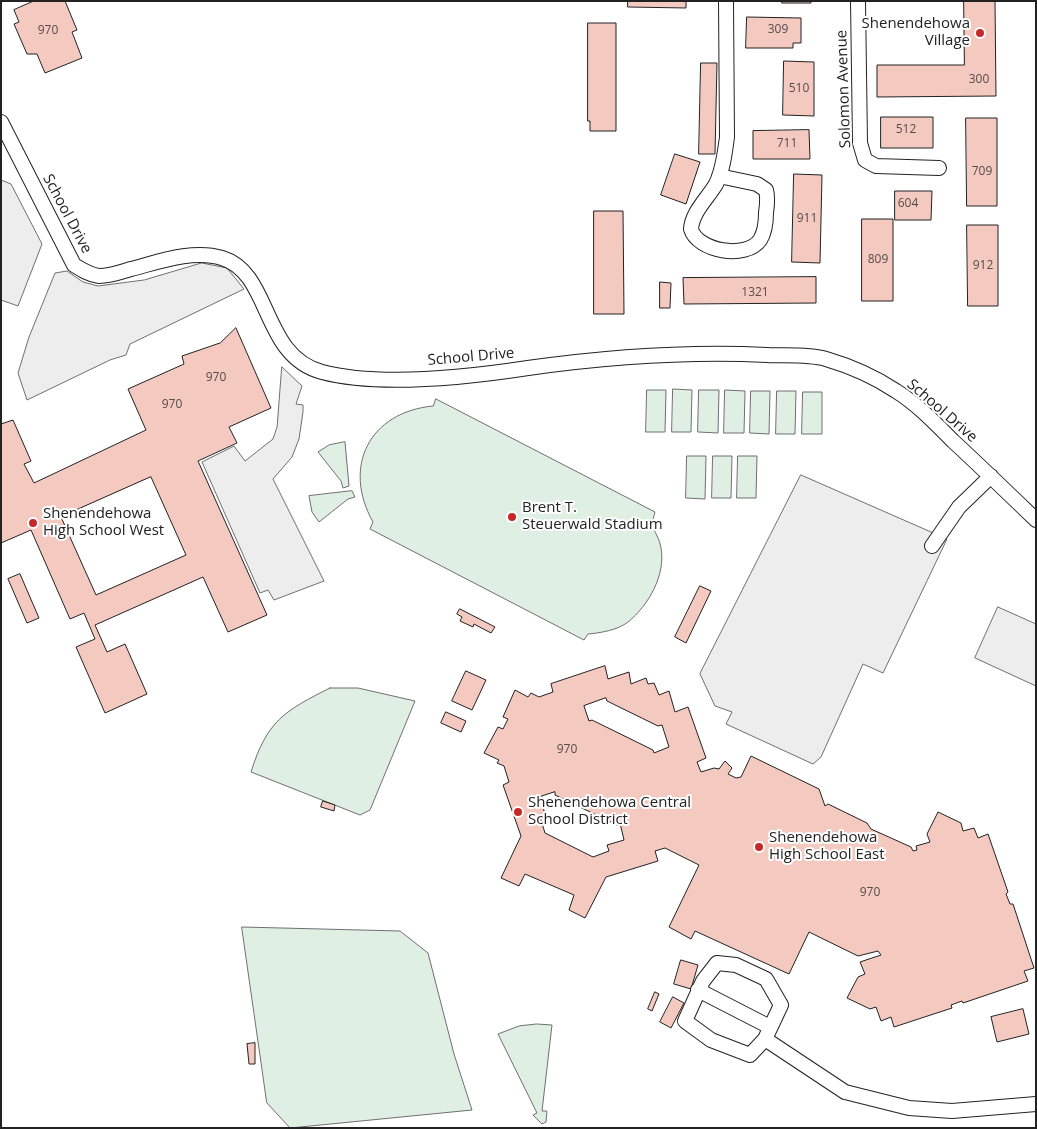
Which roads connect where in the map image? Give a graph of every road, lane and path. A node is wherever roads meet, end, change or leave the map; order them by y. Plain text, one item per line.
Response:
1 (726, 1) edge
2 (858, 1) edge
3 (1, 122) edge
4 (939, 168) dead end
5 (719, 176) junction
6 (991, 476) junction
7 (1036, 520) edge
8 (932, 546) dead end
9 (698, 990) junction
10 (767, 1033) junction
11 (1036, 1104) edge

1 - 5 street
2 - 4 street, Solomon Avenue
3 - 6 street, School Drive
5 - 5 street
6 - 7 street, School Drive
6 - 8 street
9 - 10 street
9 - 10 street
9 - 10 street
10 - 11 street

